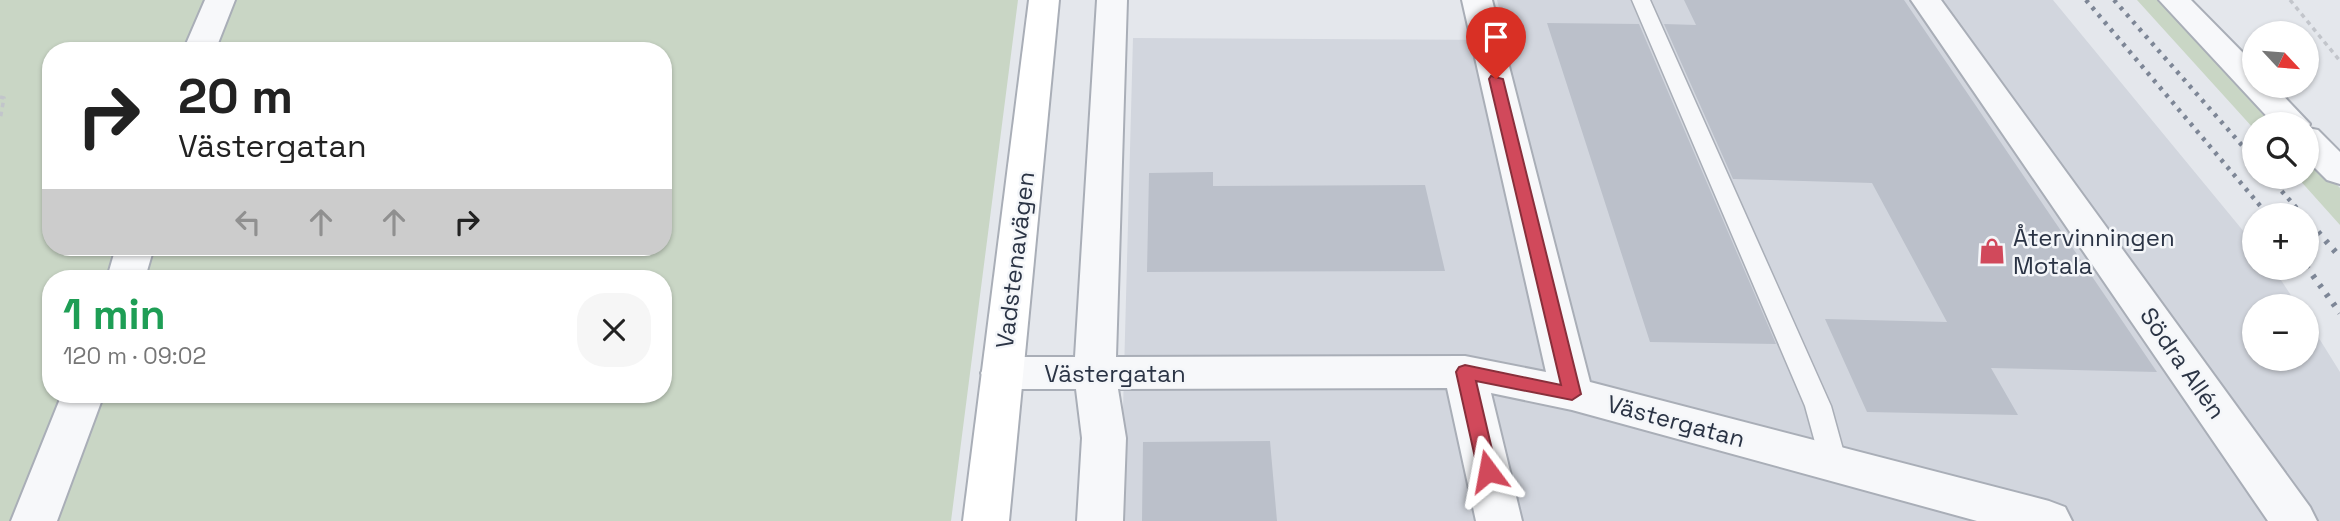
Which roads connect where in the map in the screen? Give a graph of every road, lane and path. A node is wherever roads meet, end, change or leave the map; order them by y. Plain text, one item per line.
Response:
1 (220, 0) edge
2 (1044, 0) edge
3 (1112, 0) edge
4 (1477, 0) edge
5 (1641, 0) edge
6 (1926, 0) edge
7 (2174, 0) edge
8 (2290, 0) edge
9 (203, 42) edge
10 (2340, 61) edge
11 (2242, 71) edge
12 (0, 97) edge
13 (2268, 98) edge
14 (2281, 112) edge
15 (0, 120) edge
16 (2319, 151) edge
17 (2340, 173) edge
18 (1465, 372) junction
19 (1002, 373) junction
20 (1096, 373) junction
21 (1572, 394) junction
22 (80, 403) edge
23 (1834, 464) junction
24 (34, 521) edge
25 (986, 521) edge
26 (1100, 521) edge
27 (1499, 521) edge
28 (2049, 521) edge
29 (2294, 521) edge

1 - 9 street
2 - 19 main road, Vadstenavägen
3 - 20 street
4 - 21 street
5 - 23 lane
6 - 29 street, Södra Allén
7 - 11 street
8 - 10 path
12 - 15 path
13 - 14 street
16 - 17 street
18 - 20 street, Västergatan
18 - 21 street, Västergatan
18 - 27 street
19 - 20 street, Västergatan
19 - 25 main road, Vadstenavägen
20 - 26 street
21 - 23 street, Västergatan
22 - 24 street
23 - 28 street, Västergatan

